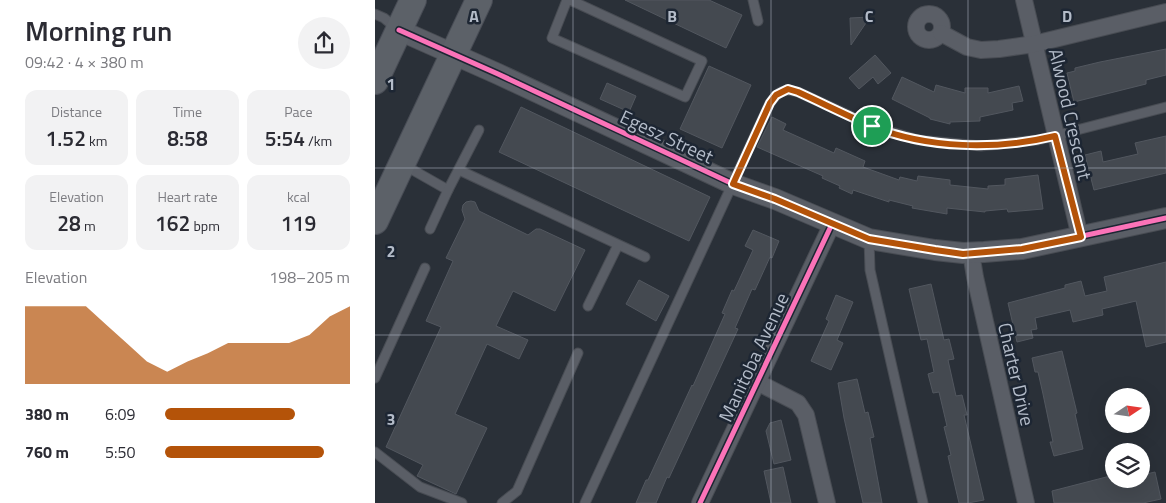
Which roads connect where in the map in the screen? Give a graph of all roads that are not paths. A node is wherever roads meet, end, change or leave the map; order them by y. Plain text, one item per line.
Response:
1 (413, 0) edge
2 (479, 0) edge
3 (569, 0) edge
4 (753, 0) edge
5 (1024, 0) edge
6 (1166, 12) edge
7 (375, 14) edge
8 (758, 21) dead end
9 (399, 30) junction
10 (941, 33) dead end
11 (1034, 44) junction
12 (453, 56) junction
13 (375, 81) edge
14 (1166, 107) edge
15 (479, 130) dead end
16 (1055, 136) junction
17 (402, 164) junction
18 (459, 170) junction
19 (733, 184) junction
20 (448, 190) junction
21 (1166, 218) edge
22 (375, 221) edge
23 (832, 224) junction
24 (430, 229) dead end
25 (1081, 237) junction
26 (869, 239) junction
27 (618, 245) junction
28 (971, 253) junction
29 (645, 257) dead end
30 (425, 268) dead end
31 (588, 306) dead end
32 (578, 353) dead end
33 (375, 378) edge
34 (757, 382) junction
35 (375, 453) edge
36 (703, 502) edge
37 (462, 503) edge
38 (502, 503) edge
39 (585, 503) edge
40 (827, 503) edge
41 (923, 503) edge
42 (1026, 503) edge

1 - 9 main road
2 - 12 main road
3 - 3 lane
4 - 8 lane
5 - 11 street, Alwood Crescent
6 - 11 street
7 - 9 lane
9 - 12 street, Egesz Street
9 - 13 main road
10 - 11 street
11 - 16 street, Alwood Crescent
12 - 17 main road
12 - 19 street, Egesz Street
14 - 16 lane
15 - 18 lane
16 - 19 lane
16 - 25 street, Alwood Crescent
17 - 20 lane
17 - 22 main road
18 - 20 lane
18 - 27 lane
19 - 23 street, Egesz Street
19 - 39 lane
20 - 24 lane
21 - 25 street, Egesz Street
23 - 26 street, Egesz Street
23 - 34 street, Manitoba Avenue
25 - 28 street, Egesz Street
26 - 28 street, Egesz Street
26 - 41 lane
27 - 29 lane
27 - 31 lane
28 - 42 street, Charter Drive
30 - 33 lane
32 - 38 lane
34 - 36 street, Manitoba Avenue
34 - 40 street
35 - 37 lane

